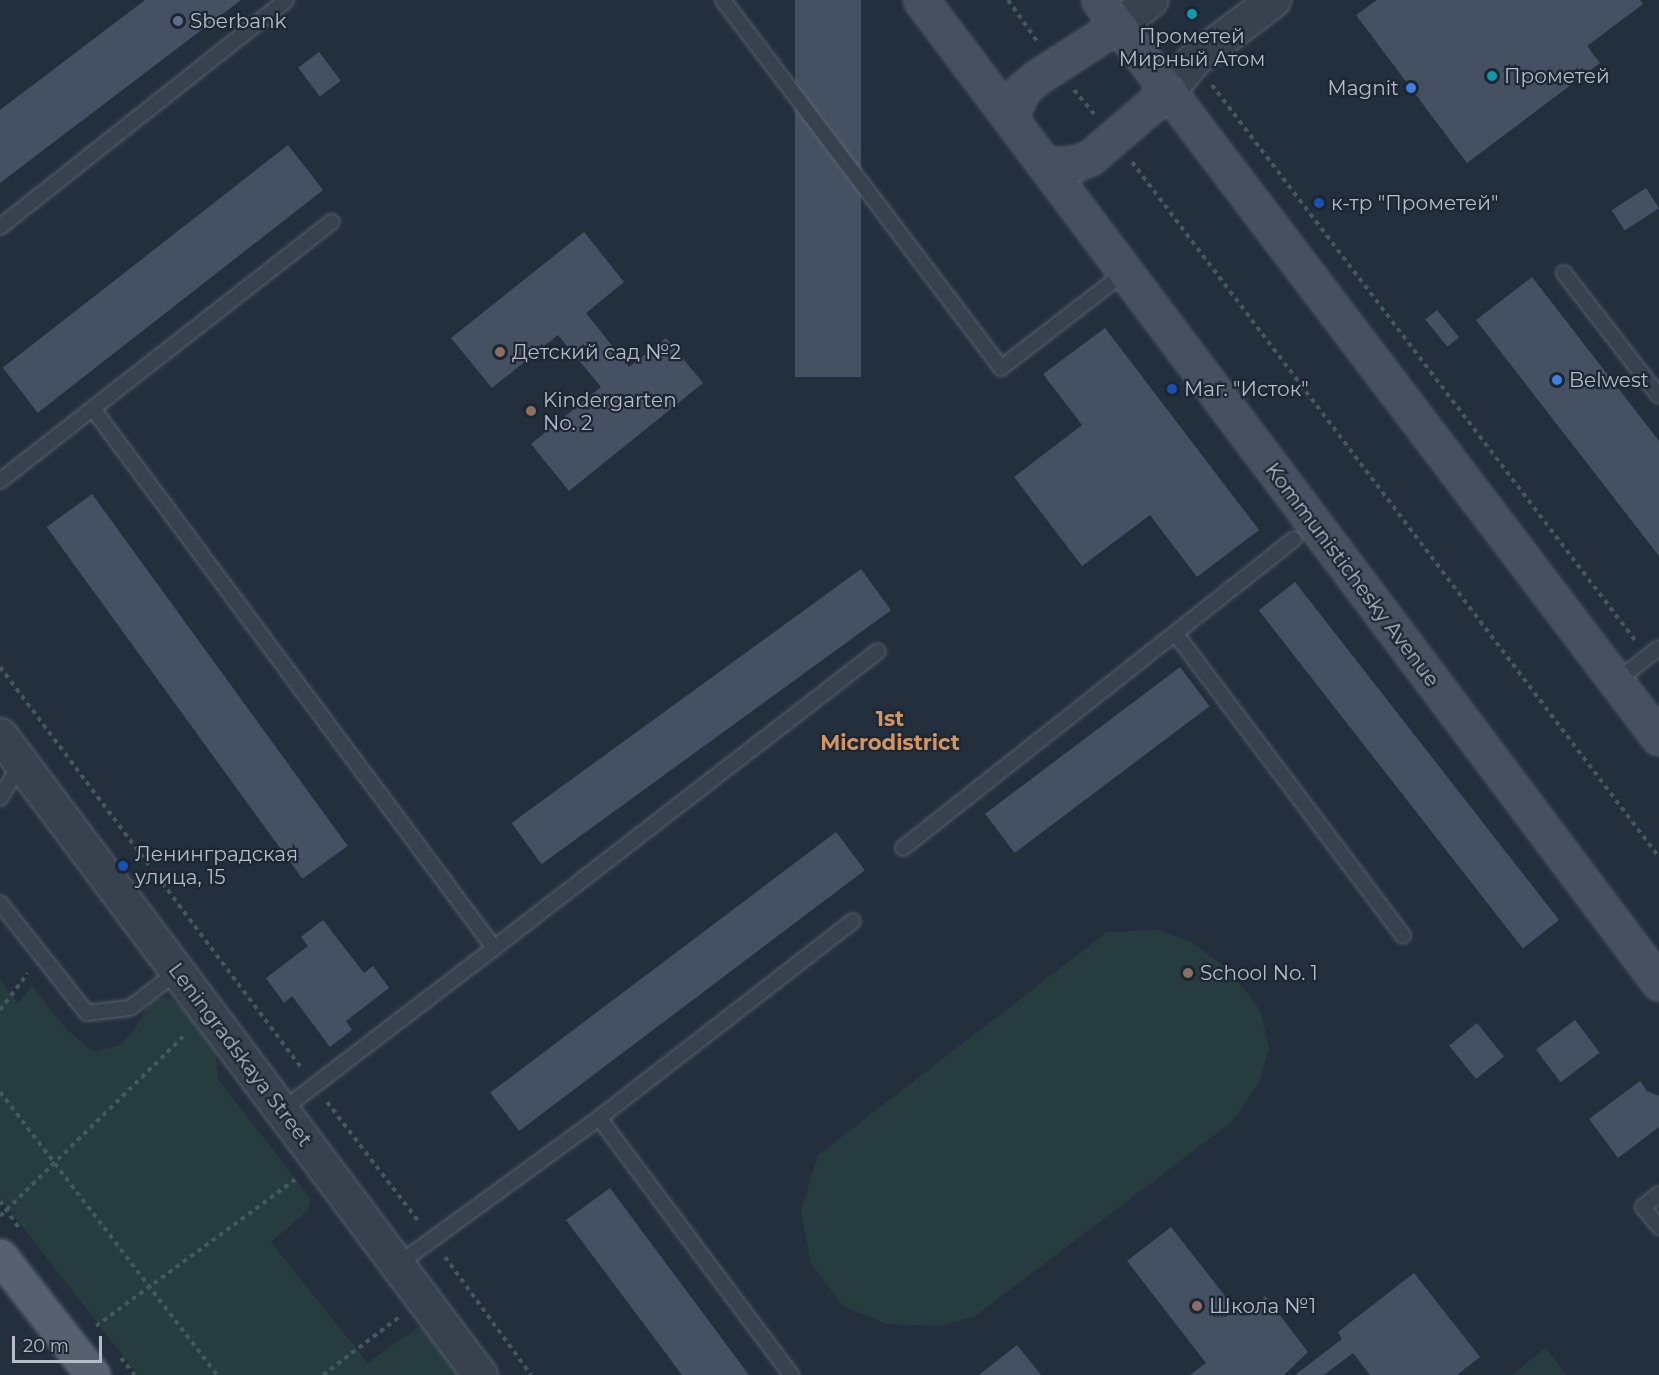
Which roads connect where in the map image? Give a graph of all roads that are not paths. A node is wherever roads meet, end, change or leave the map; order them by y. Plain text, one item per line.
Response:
1 (286, 0) edge
2 (723, 0) edge
3 (921, 0) edge
4 (1150, 0) edge
5 (1273, 0) edge
6 (1108, 12) edge
7 (1169, 90) junction
8 (1010, 117) junction
9 (1046, 166) junction
10 (332, 222) dead end
11 (0, 227) edge
12 (1125, 272) junction
13 (1564, 273) dead end
14 (1659, 396) edge
15 (93, 409) junction
16 (0, 482) edge
17 (1294, 539) dead end
18 (1175, 633) junction
19 (1659, 648) edge
20 (878, 651) dead end
21 (1616, 681) junction
22 (0, 735) edge
23 (1659, 738) edge
24 (21, 763) junction
25 (0, 798) edge
26 (903, 848) dead end
27 (0, 903) edge
28 (853, 921) dead end
29 (1403, 936) dead end
30 (494, 948) junction
31 (177, 972) junction
32 (1659, 983) edge
33 (281, 1111) junction
34 (599, 1118) junction
35 (1659, 1194) edge
36 (1659, 1227) edge
37 (0, 1256) edge
38 (397, 1265) junction
39 (93, 1375) edge
40 (480, 1375) edge
41 (791, 1375) edge

1 - 11 lane
2 - 12 lane
3 - 8 main road, Kommunistichesky Avenue
4 - 6 street
5 - 7 street
6 - 7 main road
6 - 8 main road
7 - 9 main road
7 - 21 main road
8 - 9 main road, Kommunistichesky Avenue
9 - 12 main road, Kommunistichesky Avenue
10 - 15 lane
12 - 32 main road, Kommunistichesky Avenue
13 - 14 lane
15 - 16 lane
15 - 30 lane
17 - 18 lane
18 - 26 lane
18 - 29 lane
19 - 21 lane
20 - 30 lane
21 - 23 main road
22 - 24 street, Leningradskaya Street
24 - 25 lane
24 - 31 street, Leningradskaya Street
27 - 31 lane
28 - 34 lane
30 - 33 lane
31 - 33 street, Leningradskaya Street
33 - 38 street, Leningradskaya Street
34 - 38 lane
34 - 41 lane
35 - 36 lane
37 - 39 main road
38 - 40 street, Leningradskaya Street

